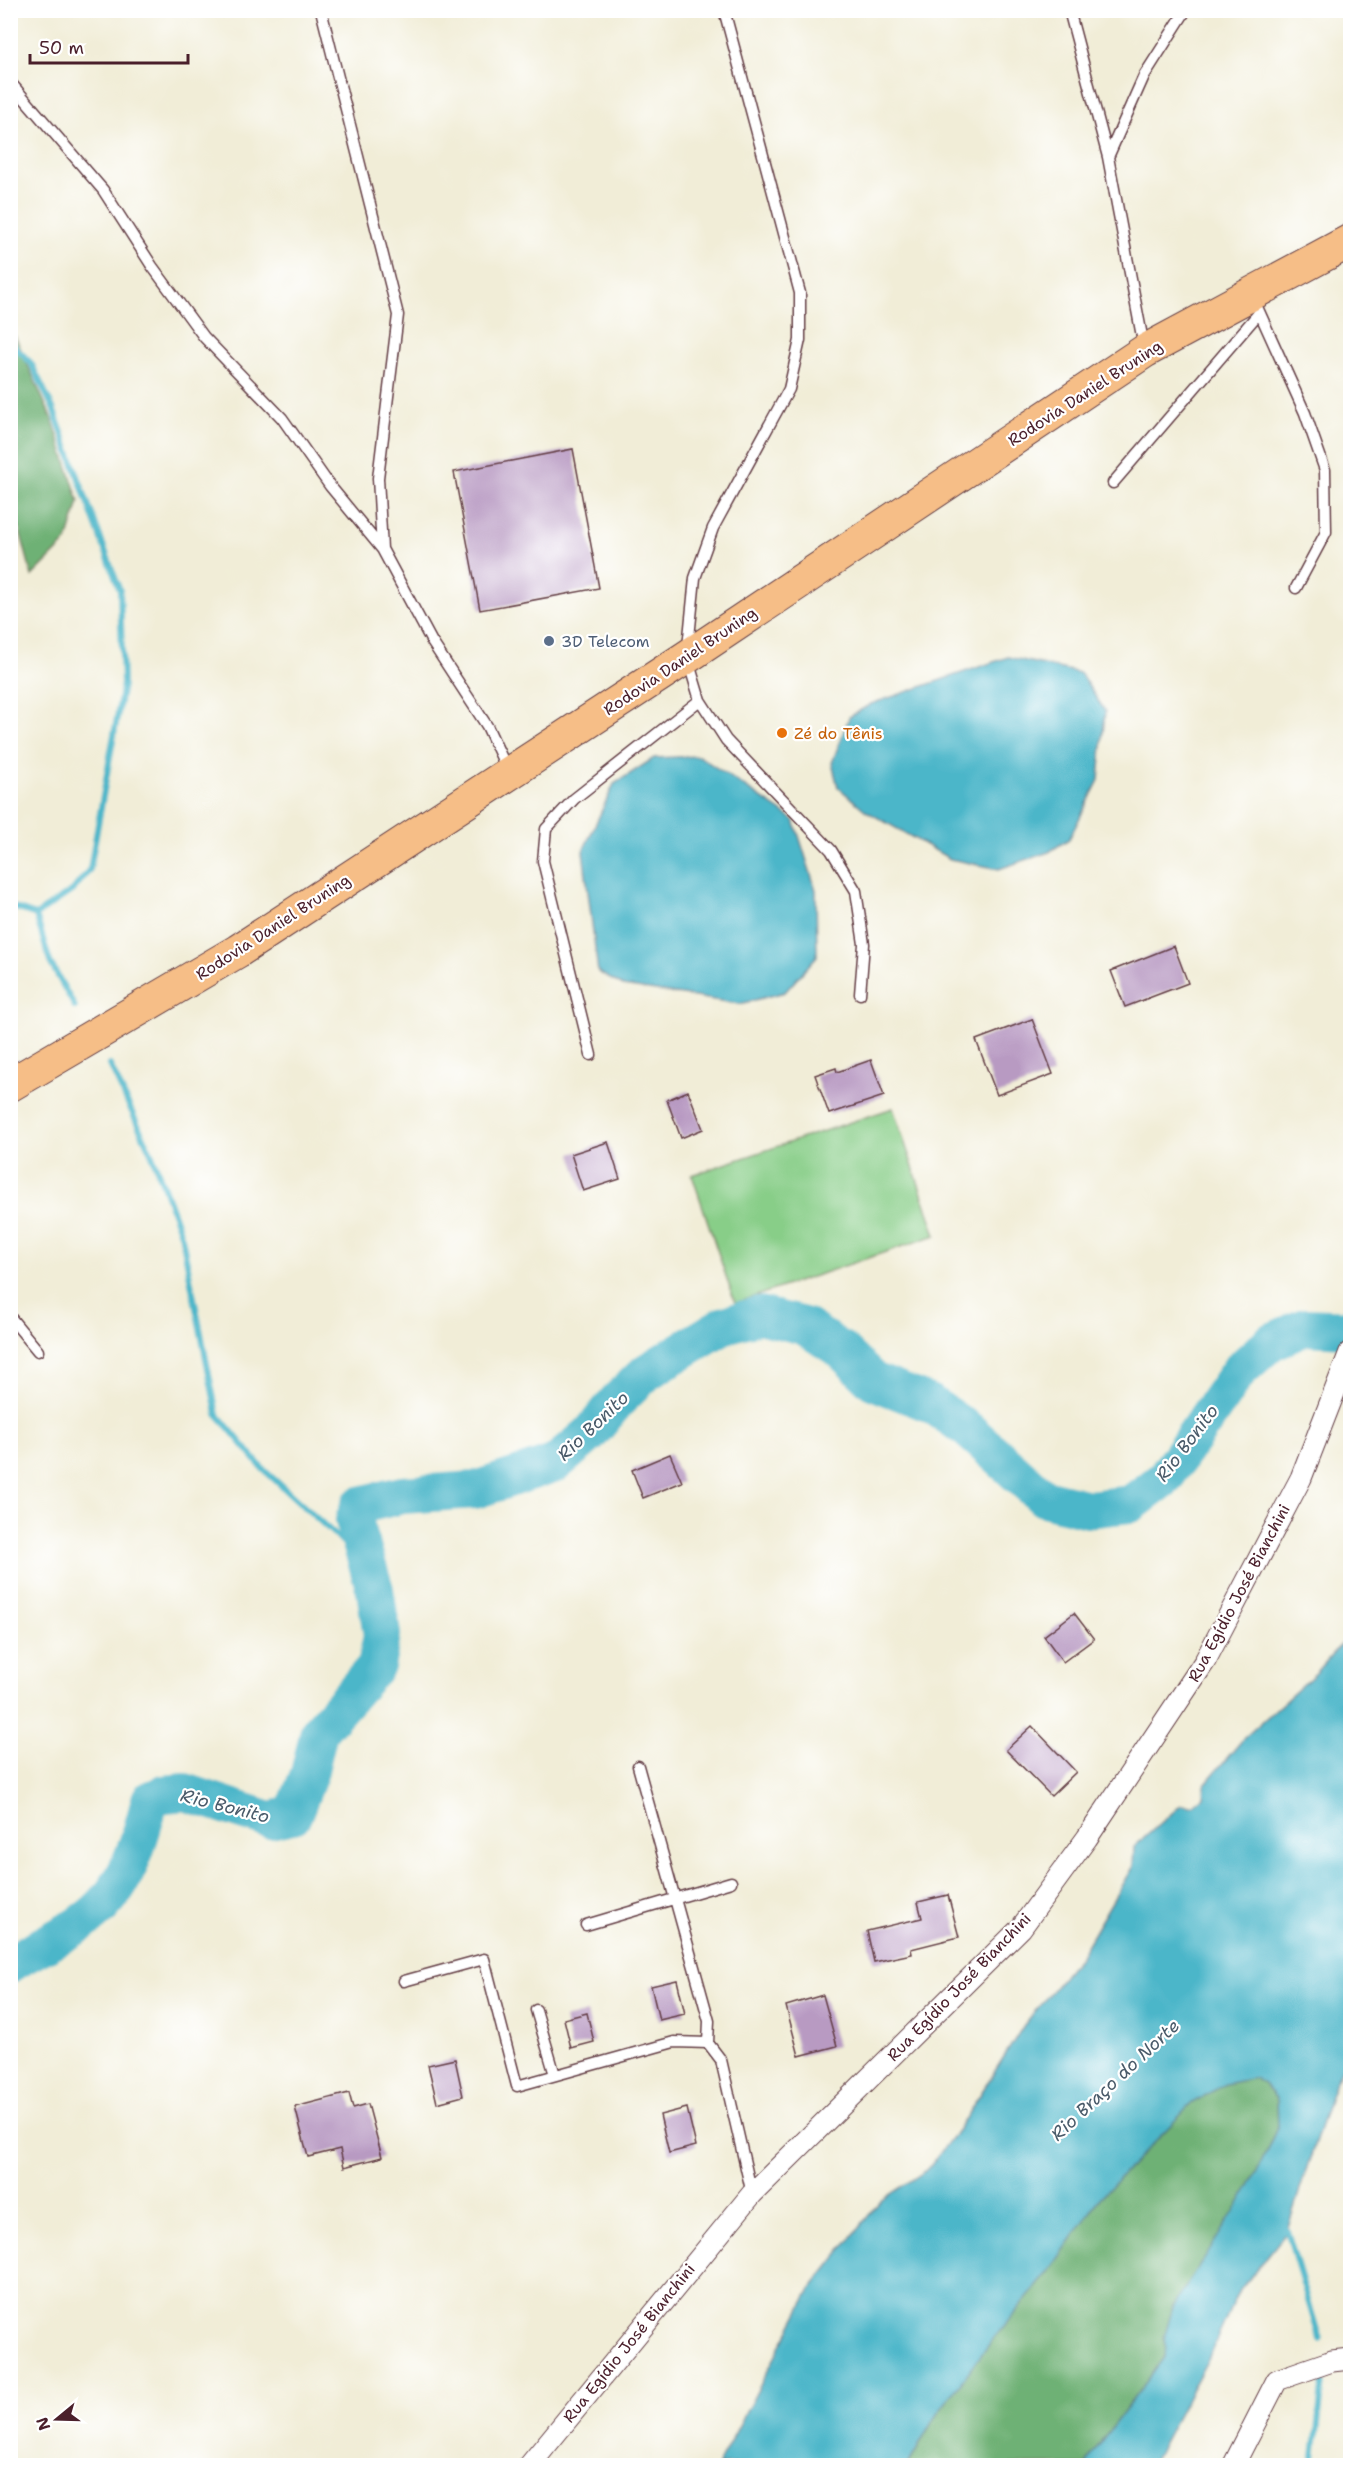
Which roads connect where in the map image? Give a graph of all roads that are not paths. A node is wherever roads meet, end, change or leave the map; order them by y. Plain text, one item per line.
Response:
1 (321, 10) edge
2 (724, 10) edge
3 (1069, 10) edge
4 (1186, 10) edge
5 (10, 82) edge
6 (1108, 157) junction
7 (1350, 241) edge
8 (1255, 304) junction
9 (1144, 351) junction
10 (1113, 483) dead end
11 (382, 549) junction
12 (1296, 588) dead end
13 (687, 657) junction
14 (700, 700) junction
15 (509, 774) junction
16 (860, 994) dead end
17 (591, 1055) dead end
18 (10, 1085) edge
19 (10, 1317) edge
20 (38, 1351) dead end
21 (1350, 1352) edge
22 (638, 1766) dead end
23 (731, 1882) dead end
24 (675, 1899) junction
25 (586, 1925) dead end
26 (404, 1981) dead end
27 (536, 2010) dead end
28 (708, 2043) junction
29 (555, 2075) junction
30 (752, 2194) junction
31 (1341, 2360) edge
32 (529, 2466) edge
33 (1233, 2466) edge

1 - 11 lane
2 - 13 lane
3 - 6 lane
4 - 6 lane
5 - 11 lane
6 - 9 lane
7 - 8 main road, Rodovia Daniel Bruning
8 - 9 main road, Rodovia Daniel Bruning
8 - 10 lane
8 - 12 lane
9 - 13 main road, Rodovia Daniel Bruning
11 - 15 lane
13 - 14 lane
13 - 15 main road, Rodovia Daniel Bruning
14 - 16 lane
14 - 17 lane
15 - 18 main road, Rodovia Daniel Bruning
19 - 20 lane
21 - 30 street, Rua Egídio José Bianchini
22 - 24 lane
23 - 24 lane
24 - 25 lane
24 - 28 lane
26 - 29 lane
27 - 29 lane
28 - 29 lane
28 - 30 lane
30 - 32 street, Rua Egídio José Bianchini
31 - 33 street

